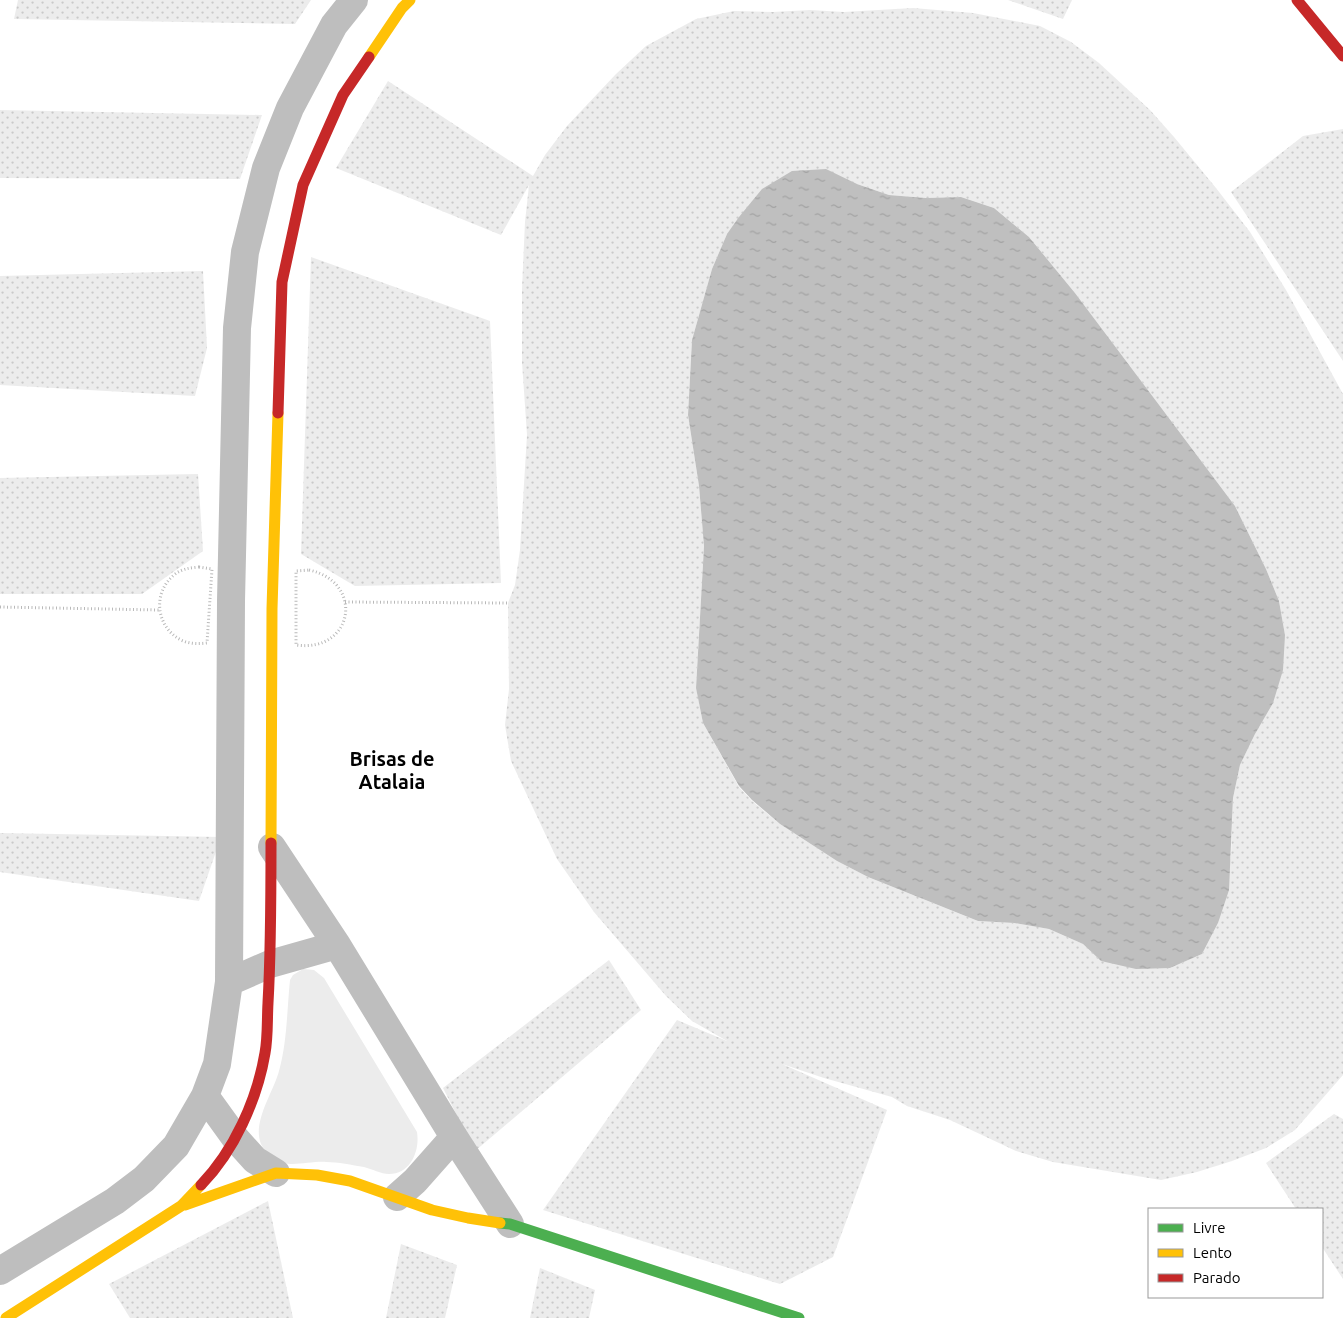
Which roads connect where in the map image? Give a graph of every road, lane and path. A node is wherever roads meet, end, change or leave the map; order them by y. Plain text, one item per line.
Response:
1 (354, 0) edge
2 (410, 0) edge
3 (1297, 0) edge
4 (1343, 56) edge
5 (345, 602) junction
6 (508, 603) dead end
7 (0, 607) edge
8 (160, 610) junction
9 (272, 847) junction
10 (337, 945) junction
11 (270, 964) junction
12 (229, 982) junction
13 (205, 1096) junction
14 (454, 1137) junction
15 (236, 1139) junction
16 (276, 1173) junction
17 (397, 1197) junction
18 (181, 1206) junction
19 (510, 1224) junction
20 (0, 1271) edge
21 (6, 1318) edge
22 (799, 1318) edge

1 - 12 street
2 - 9 street
3 - 4 street
5 - 5 path
5 - 6 path
7 - 8 path
8 - 8 path
9 - 10 street
9 - 11 street
10 - 11 street
10 - 14 street
11 - 12 street
11 - 15 street
12 - 13 street
13 - 15 street
13 - 20 street
14 - 17 street
14 - 19 street
15 - 16 street
15 - 18 street
16 - 17 street
16 - 18 street
17 - 19 street
18 - 21 street
19 - 22 street

